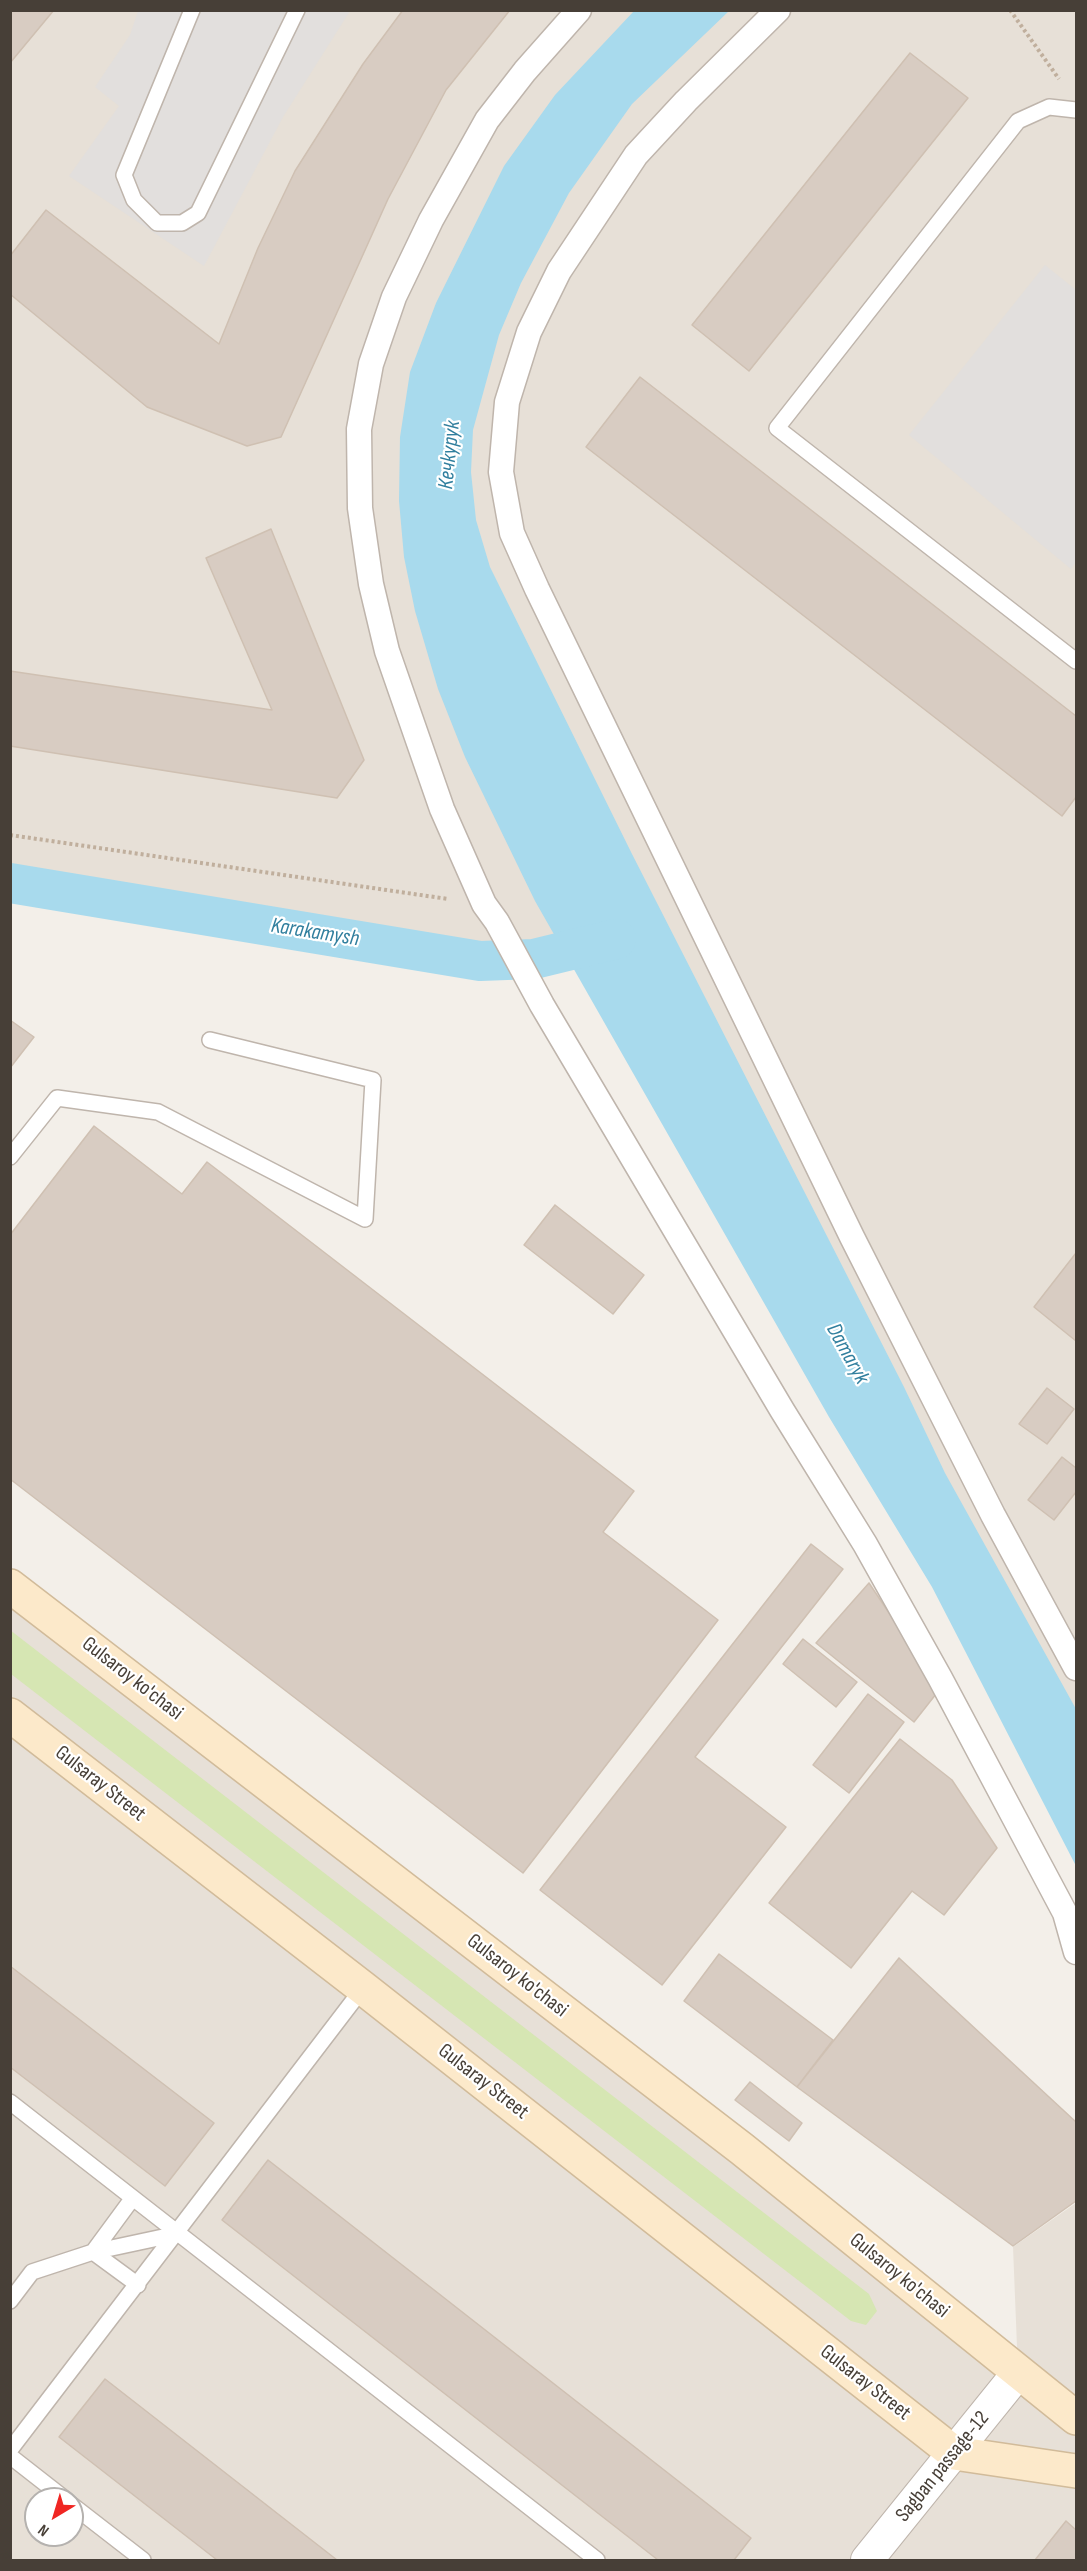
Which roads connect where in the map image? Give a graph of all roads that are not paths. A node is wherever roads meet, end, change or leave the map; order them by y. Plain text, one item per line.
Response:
1 (192, 10) edge
2 (297, 10) edge
3 (579, 10) edge
4 (778, 10) edge
5 (1077, 110) edge
6 (1077, 661) edge
7 (210, 1040) dead end
8 (10, 1157) edge
9 (10, 1586) edge
10 (1077, 1668) edge
11 (10, 1714) edge
12 (1077, 1952) edge
13 (363, 1988) junction
14 (10, 2102) edge
15 (132, 2199) junction
16 (177, 2234) junction
17 (93, 2252) junction
18 (138, 2285) junction
19 (10, 2301) edge
20 (1018, 2373) junction
21 (1077, 2418) edge
22 (10, 2450) edge
23 (954, 2453) junction
24 (10, 2456) edge
25 (1077, 2472) edge
26 (50, 2487) edge
27 (84, 2514) edge
28 (143, 2560) edge
29 (597, 2560) edge
30 (867, 2560) edge

1 - 2 lane
3 - 12 street
4 - 10 street
5 - 6 lane
7 - 8 lane
9 - 20 main road, Gulsaroy ko'chasi
11 - 13 main road, Gulsaray Street
13 - 16 lane
13 - 23 main road, Gulsaray Street
14 - 15 lane
15 - 16 lane
15 - 17 lane
16 - 17 lane
16 - 18 lane
16 - 29 lane
17 - 18 lane
17 - 19 lane
18 - 22 lane
20 - 21 main road, Gulsaroy ko'chasi
20 - 23 street, Sagban passage-12
23 - 25 main road
23 - 30 street, Sagban passage-12
24 - 26 lane
27 - 28 lane

